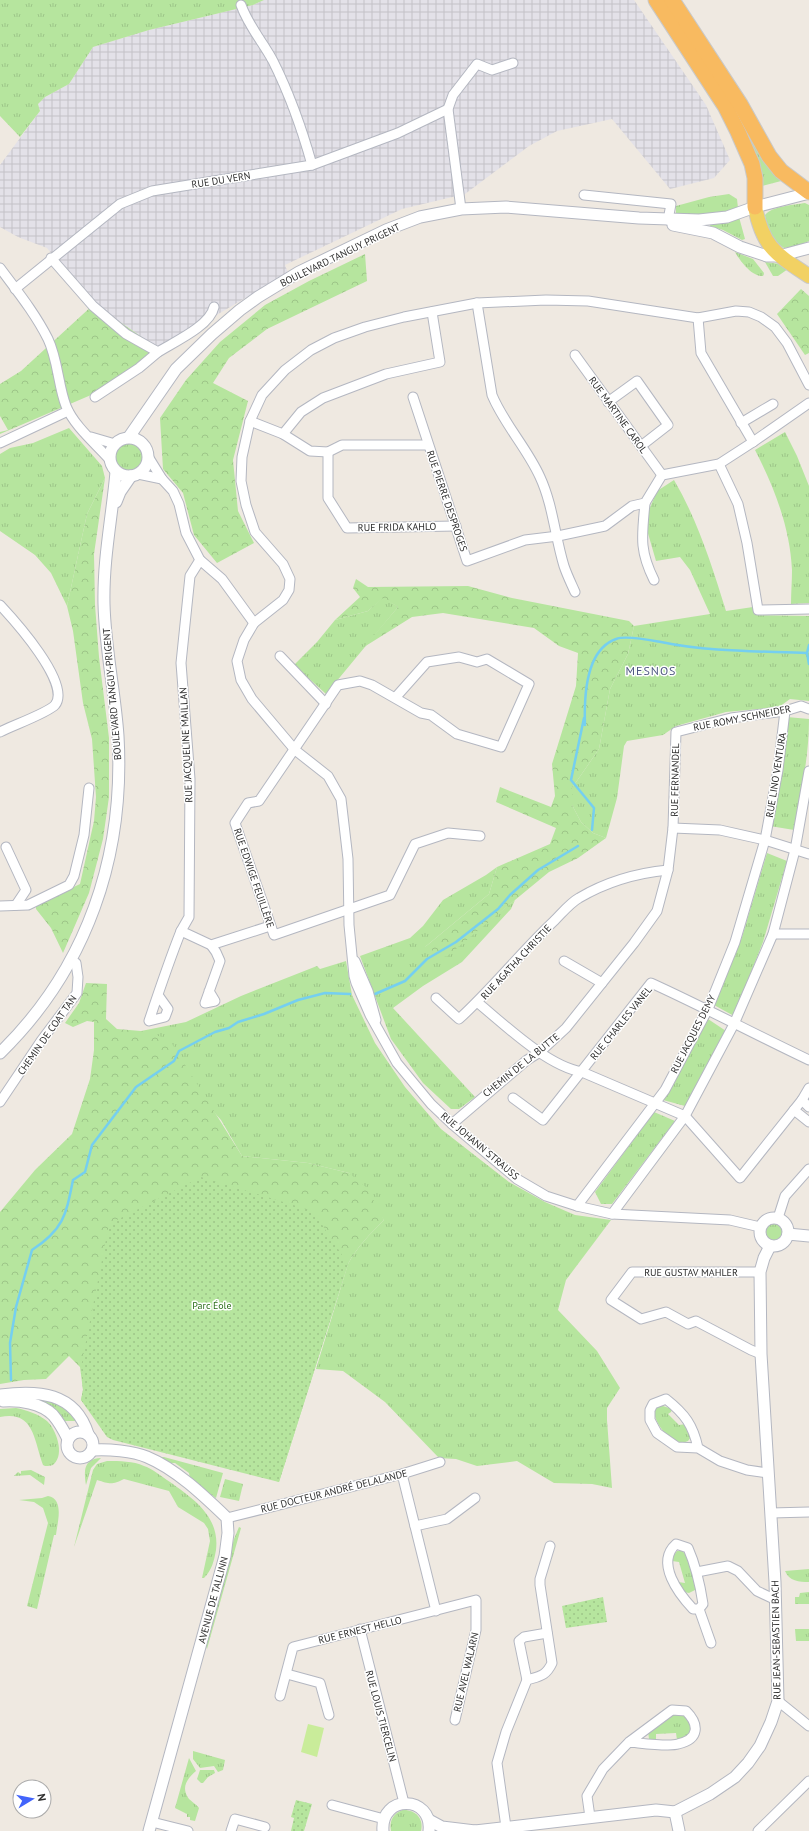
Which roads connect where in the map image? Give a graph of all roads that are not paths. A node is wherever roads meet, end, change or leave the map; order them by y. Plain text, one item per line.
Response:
1 (656, 0) edge
2 (672, 0) edge
3 (241, 6) dead end
4 (513, 63) dead end
5 (448, 110) junction
6 (312, 164) junction
7 (809, 193) edge
8 (584, 195) dead end
9 (755, 207) junction
10 (461, 209) junction
11 (639, 218) junction
12 (668, 220) junction
13 (809, 248) edge
14 (779, 256) junction
15 (51, 258) junction
16 (0, 268) edge
17 (809, 276) edge
18 (15, 289) junction
19 (477, 303) junction
20 (214, 307) dead end
21 (432, 312) junction
22 (698, 318) junction
23 (158, 352) junction
24 (575, 355) dead end
25 (809, 384) edge
26 (95, 397) dead end
27 (413, 397) dead end
28 (608, 402) junction
29 (809, 402) edge
30 (773, 404) dead end
31 (68, 412) junction
32 (143, 418) junction
33 (250, 421) junction
34 (741, 423) junction
35 (283, 434) junction
36 (90, 437) junction
37 (129, 437) junction
38 (753, 442) junction
39 (144, 443) junction
40 (0, 444) edge
41 (115, 444) junction
42 (428, 445) junction
43 (641, 446) junction
44 (328, 452) junction
45 (149, 458) junction
46 (110, 460) junction
47 (719, 464) junction
48 (116, 472) junction
49 (134, 475) junction
50 (662, 475) junction
51 (162, 479) junction
52 (645, 503) junction
53 (110, 518) junction
54 (456, 526) junction
55 (558, 536) junction
56 (200, 560) junction
57 (654, 580) dead end
58 (575, 592) dead end
59 (0, 605) edge
60 (809, 609) edge
61 (254, 623) junction
62 (280, 656) dead end
63 (395, 698) junction
64 (326, 704) junction
65 (809, 709) edge
66 (785, 711) junction
67 (0, 732) edge
68 (676, 732) joint
69 (295, 750) junction
70 (809, 777) edge
71 (89, 788) dead end
72 (673, 828) junction
73 (480, 836) dead end
74 (765, 840) junction
75 (6, 847) dead end
76 (795, 850) junction
77 (809, 854) edge
78 (668, 870) junction
79 (16, 904) junction
80 (0, 906) edge
81 (350, 908) junction
82 (270, 926) junction
83 (181, 931) junction
84 (773, 934) junction
85 (809, 934) edge
86 (211, 945) junction
87 (75, 960) junction
88 (564, 961) dead end
89 (602, 983) junction
90 (209, 991) dead end
91 (158, 995) dead end
92 (436, 998) dead end
93 (477, 1002) junction
94 (708, 1009) junction
95 (734, 1024) junction
96 (540, 1052) junction
97 (0, 1053) edge
98 (809, 1060) edge
99 (582, 1072) junction
100 (809, 1088) edge
101 (513, 1098) dead end
102 (802, 1100) junction
103 (0, 1102) edge
104 (655, 1103) junction
105 (809, 1107) edge
106 (794, 1110) junction
107 (685, 1116) junction
108 (809, 1122) edge
109 (452, 1124) junction
110 (809, 1169) edge
111 (577, 1206) junction
112 (612, 1214) junction
113 (778, 1218) junction
114 (760, 1227) junction
115 (788, 1234) junction
116 (809, 1236) edge
117 (770, 1246) junction
118 (760, 1272) junction
119 (761, 1354) junction
120 (0, 1394) edge
121 (0, 1402) edge
122 (88, 1434) junction
123 (68, 1439) junction
124 (698, 1448) junction
125 (93, 1450) junction
126 (440, 1462) dead end
127 (768, 1473) junction
128 (402, 1474) junction
129 (475, 1498) dead end
130 (809, 1512) edge
131 (771, 1513) junction
132 (227, 1518) junction
133 (415, 1526) junction
134 (550, 1546) dead end
135 (697, 1572) junction
136 (476, 1600) joint
137 (776, 1600) junction
138 (699, 1608) junction
139 (436, 1611) junction
140 (360, 1629) junction
141 (547, 1633) junction
142 (711, 1643) dead end
143 (287, 1674) junction
144 (527, 1680) junction
145 (280, 1696) dead end
146 (778, 1701) junction
147 (329, 1715) dead end
148 (455, 1720) dead end
149 (809, 1726) edge
150 (629, 1742) junction
151 (809, 1781) edge
152 (404, 1803) junction
153 (332, 1805) dead end
154 (675, 1812) junction
155 (590, 1817) junction
156 (384, 1819) junction
157 (151, 1826) edge
158 (429, 1826) edge
159 (506, 1826) junction
160 (264, 1827) dead end
161 (188, 1831) edge
162 (231, 1831) edge
163 (383, 1831) edge
164 (475, 1831) edge
165 (679, 1831) edge
166 (758, 1831) edge

1 - 9 highway
2 - 7 highway
3 - 6 street
4 - 5 street
5 - 6 street, RUE DU VERN
5 - 10 street
6 - 15 street, RUE DU VERN
7 - 9 street
8 - 12 street
9 - 12 street, BOULEVARD TANGUY PRIGENT
9 - 14 main road, BOULEVARD TANGUY PRIGENT
10 - 11 street, BOULEVARD TANGUY PRIGENT
10 - 32 street, BOULEVARD TANGUY PRIGENT
11 - 12 street, BOULEVARD TANGUY PRIGENT
11 - 14 street, BOULEVARD TANGUY PRIGENT
13 - 14 street, BOULEVARD TANGUY PRIGENT
14 - 17 main road, BOULEVARD TANGUY PRIGENT
15 - 18 street, RUE DU VERN
15 - 23 street
16 - 18 street
18 - 31 street
19 - 21 street
19 - 22 street
19 - 55 street
20 - 23 street
21 - 33 street
21 - 35 street
22 - 25 street
22 - 34 street
23 - 26 street
24 - 28 street, RUE MARTINE CAROL
27 - 42 street, RUE PIERRE DESPROGES
28 - 43 street, RUE MARTINE CAROL
28 - 43 street
29 - 38 street
30 - 34 street
31 - 36 street
31 - 40 street
32 - 37 street, BOULEVARD TANGUY PRIGENT
32 - 39 street
33 - 35 street
33 - 61 street
34 - 38 street
35 - 44 street
36 - 41 street
36 - 46 street
37 - 39 street
37 - 41 street
38 - 47 street
39 - 45 street
41 - 46 street
42 - 44 street
42 - 54 street, RUE PIERRE DESPROGES
43 - 50 street, RUE MARTINE CAROL
44 - 54 street, RUE FRIDA KAHLO
45 - 49 street
45 - 51 street
46 - 48 street
47 - 50 street
47 - 60 street
48 - 49 street
48 - 53 street, BOULEVARD TANGUY-PRIGENT
49 - 51 street
49 - 53 street, BOULEVARD TANGUY-PRIGENT
50 - 52 street
51 - 56 street
52 - 55 street
52 - 57 street
53 - 87 street, BOULEVARD TANGUY-PRIGENT
54 - 55 street, RUE PIERRE DESPROGES
55 - 58 street
56 - 61 street
56 - 83 street, RUE JACQUELINE MAILLAN
59 - 67 street
61 - 69 street, RUE JOHANN STRAUSS
62 - 64 street
63 - 63 street
63 - 64 street
64 - 69 street
65 - 66 street, RUE ROMY SCHNEIDER
66 - 68 street, RUE ROMY SCHNEIDER
66 - 74 street, RUE LINO VENTURA
68 - 72 street, RUE FERNANDEL
69 - 81 street, RUE JOHANN STRAUSS
69 - 82 street, RUE EDWIGE FEUILLÈRE
70 - 76 street
71 - 79 street
72 - 74 street
72 - 78 street, CHEMIN DE LA BUTTE
73 - 81 street
74 - 76 street
74 - 94 street, RUE JACQUES DEMY
75 - 79 street
76 - 77 street
76 - 84 street
78 - 89 street, CHEMIN DE LA BUTTE
78 - 93 street, RUE AGATHA CHRISTIE
79 - 80 street
81 - 82 street, RUE EDWIGE FEUILLÈRE
81 - 109 street, RUE JOHANN STRAUSS
82 - 86 street
83 - 86 street
83 - 91 street, RUE JACQUELINE MAILLAN
84 - 85 street
84 - 95 street
86 - 90 street
87 - 97 street, BOULEVARD TANGUY-PRIGENT
87 - 103 street, CHEMIN DE COAT TAN
88 - 89 street
89 - 96 street, CHEMIN DE LA BUTTE
92 - 93 street, RUE AGATHA CHRISTIE
93 - 96 street
94 - 95 street
94 - 99 street, RUE CHARLES VANEL
94 - 104 street, RUE JACQUES DEMY
95 - 98 street
95 - 107 street
96 - 99 street
96 - 109 street, CHEMIN DE LA BUTTE
99 - 101 street, RUE CHARLES VANEL
99 - 104 street
100 - 102 street
102 - 105 street
102 - 106 street
104 - 107 street
104 - 111 street, RUE JACQUES DEMY
106 - 107 street
106 - 108 street
107 - 112 street
109 - 111 street, RUE JOHANN STRAUSS
110 - 113 street
111 - 112 street, RUE JOHANN STRAUSS
112 - 114 street, RUE JOHANN STRAUSS
113 - 114 street
113 - 115 street
114 - 117 street
115 - 116 street
115 - 117 street
117 - 118 street, RUE JEAN-SEBASTIEN BACH
118 - 119 street, RUE JEAN-SEBASTIEN BACH
118 - 119 street, RUE GUSTAV MAHLER
119 - 127 street, RUE JEAN-SEBASTIEN BACH
120 - 122 street
121 - 123 street
122 - 123 street
122 - 125 street
123 - 125 street
124 - 124 street
124 - 127 street
125 - 132 street
126 - 128 street, RUE DOCTEUR ANDRÉ DELALANDE
127 - 131 street, RUE JEAN-SEBASTIEN BACH
128 - 132 street, RUE DOCTEUR ANDRÉ DELALANDE
128 - 133 street
129 - 133 street
130 - 131 street
131 - 137 street, RUE JEAN-SEBASTIEN BACH
132 - 157 street, AVENUE DE TALLINN
133 - 139 street
134 - 141 street
135 - 137 street
135 - 138 street
135 - 138 street
136 - 139 street, RUE ERNEST HELLO
136 - 148 street, RUE AVEL WALARN
137 - 146 street, RUE JEAN-SEBASTIEN BACH
138 - 142 street
139 - 140 street, RUE ERNEST HELLO
140 - 143 street, RUE ERNEST HELLO
140 - 152 street, RUE LOUIS TIERCELIN
141 - 144 street
141 - 144 street
143 - 145 street, RUE ERNEST HELLO
143 - 147 street
144 - 159 street
146 - 149 street
146 - 154 street, RUE JEAN-SEBASTIEN BACH
150 - 150 street
150 - 155 street
151 - 166 street
152 - 156 street
152 - 158 street
153 - 156 street
154 - 155 street
154 - 165 street
155 - 159 street
156 - 163 street
157 - 161 street
158 - 164 street
159 - 164 street
160 - 162 street

